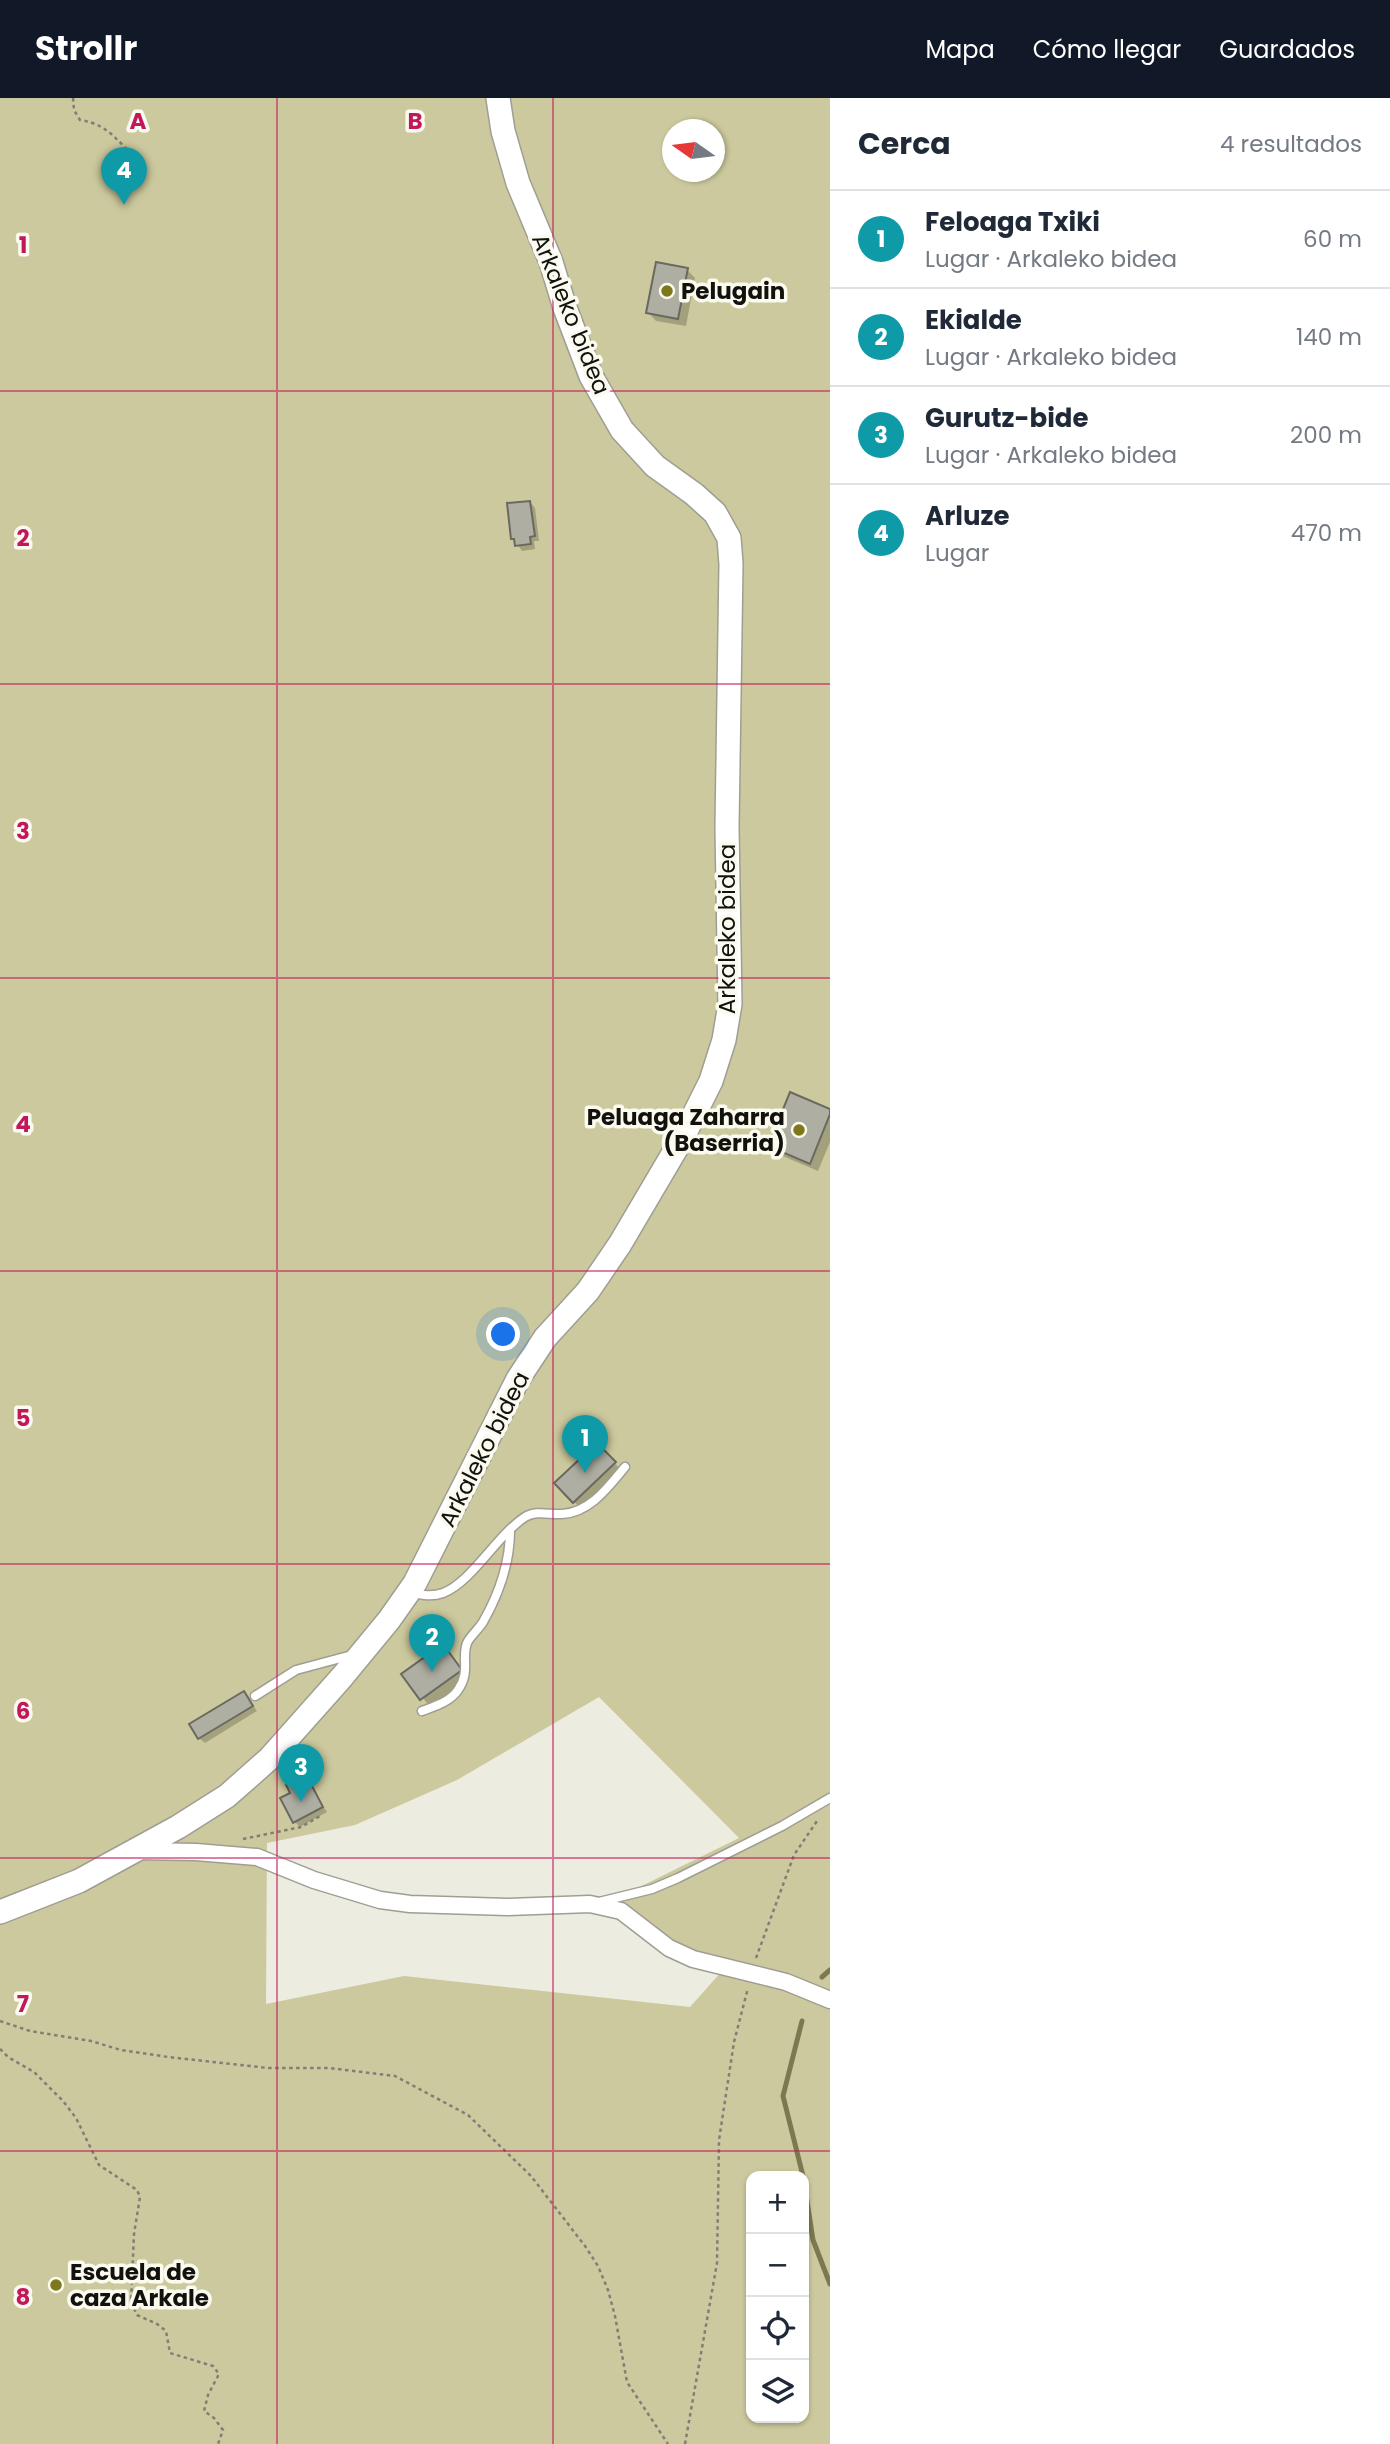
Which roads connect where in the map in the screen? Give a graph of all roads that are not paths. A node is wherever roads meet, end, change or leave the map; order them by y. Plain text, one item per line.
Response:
1 (498, 98) edge
2 (625, 1467) dead end
3 (510, 1530) junction
4 (408, 1593) junction
5 (361, 1653) junction
6 (254, 1696) dead end
7 (422, 1711) dead end
8 (830, 1798) edge
9 (134, 1851) junction
10 (590, 1904) junction
11 (0, 1912) edge
12 (830, 2000) edge

1 - 4 street, Arkaleko bidea
2 - 3 lane
3 - 4 lane
3 - 7 lane
4 - 5 street, Arkaleko bidea
5 - 6 lane
5 - 9 street, Arkaleko bidea
8 - 10 lane
9 - 10 street
9 - 11 street, Arkaleko bidea
10 - 12 street

